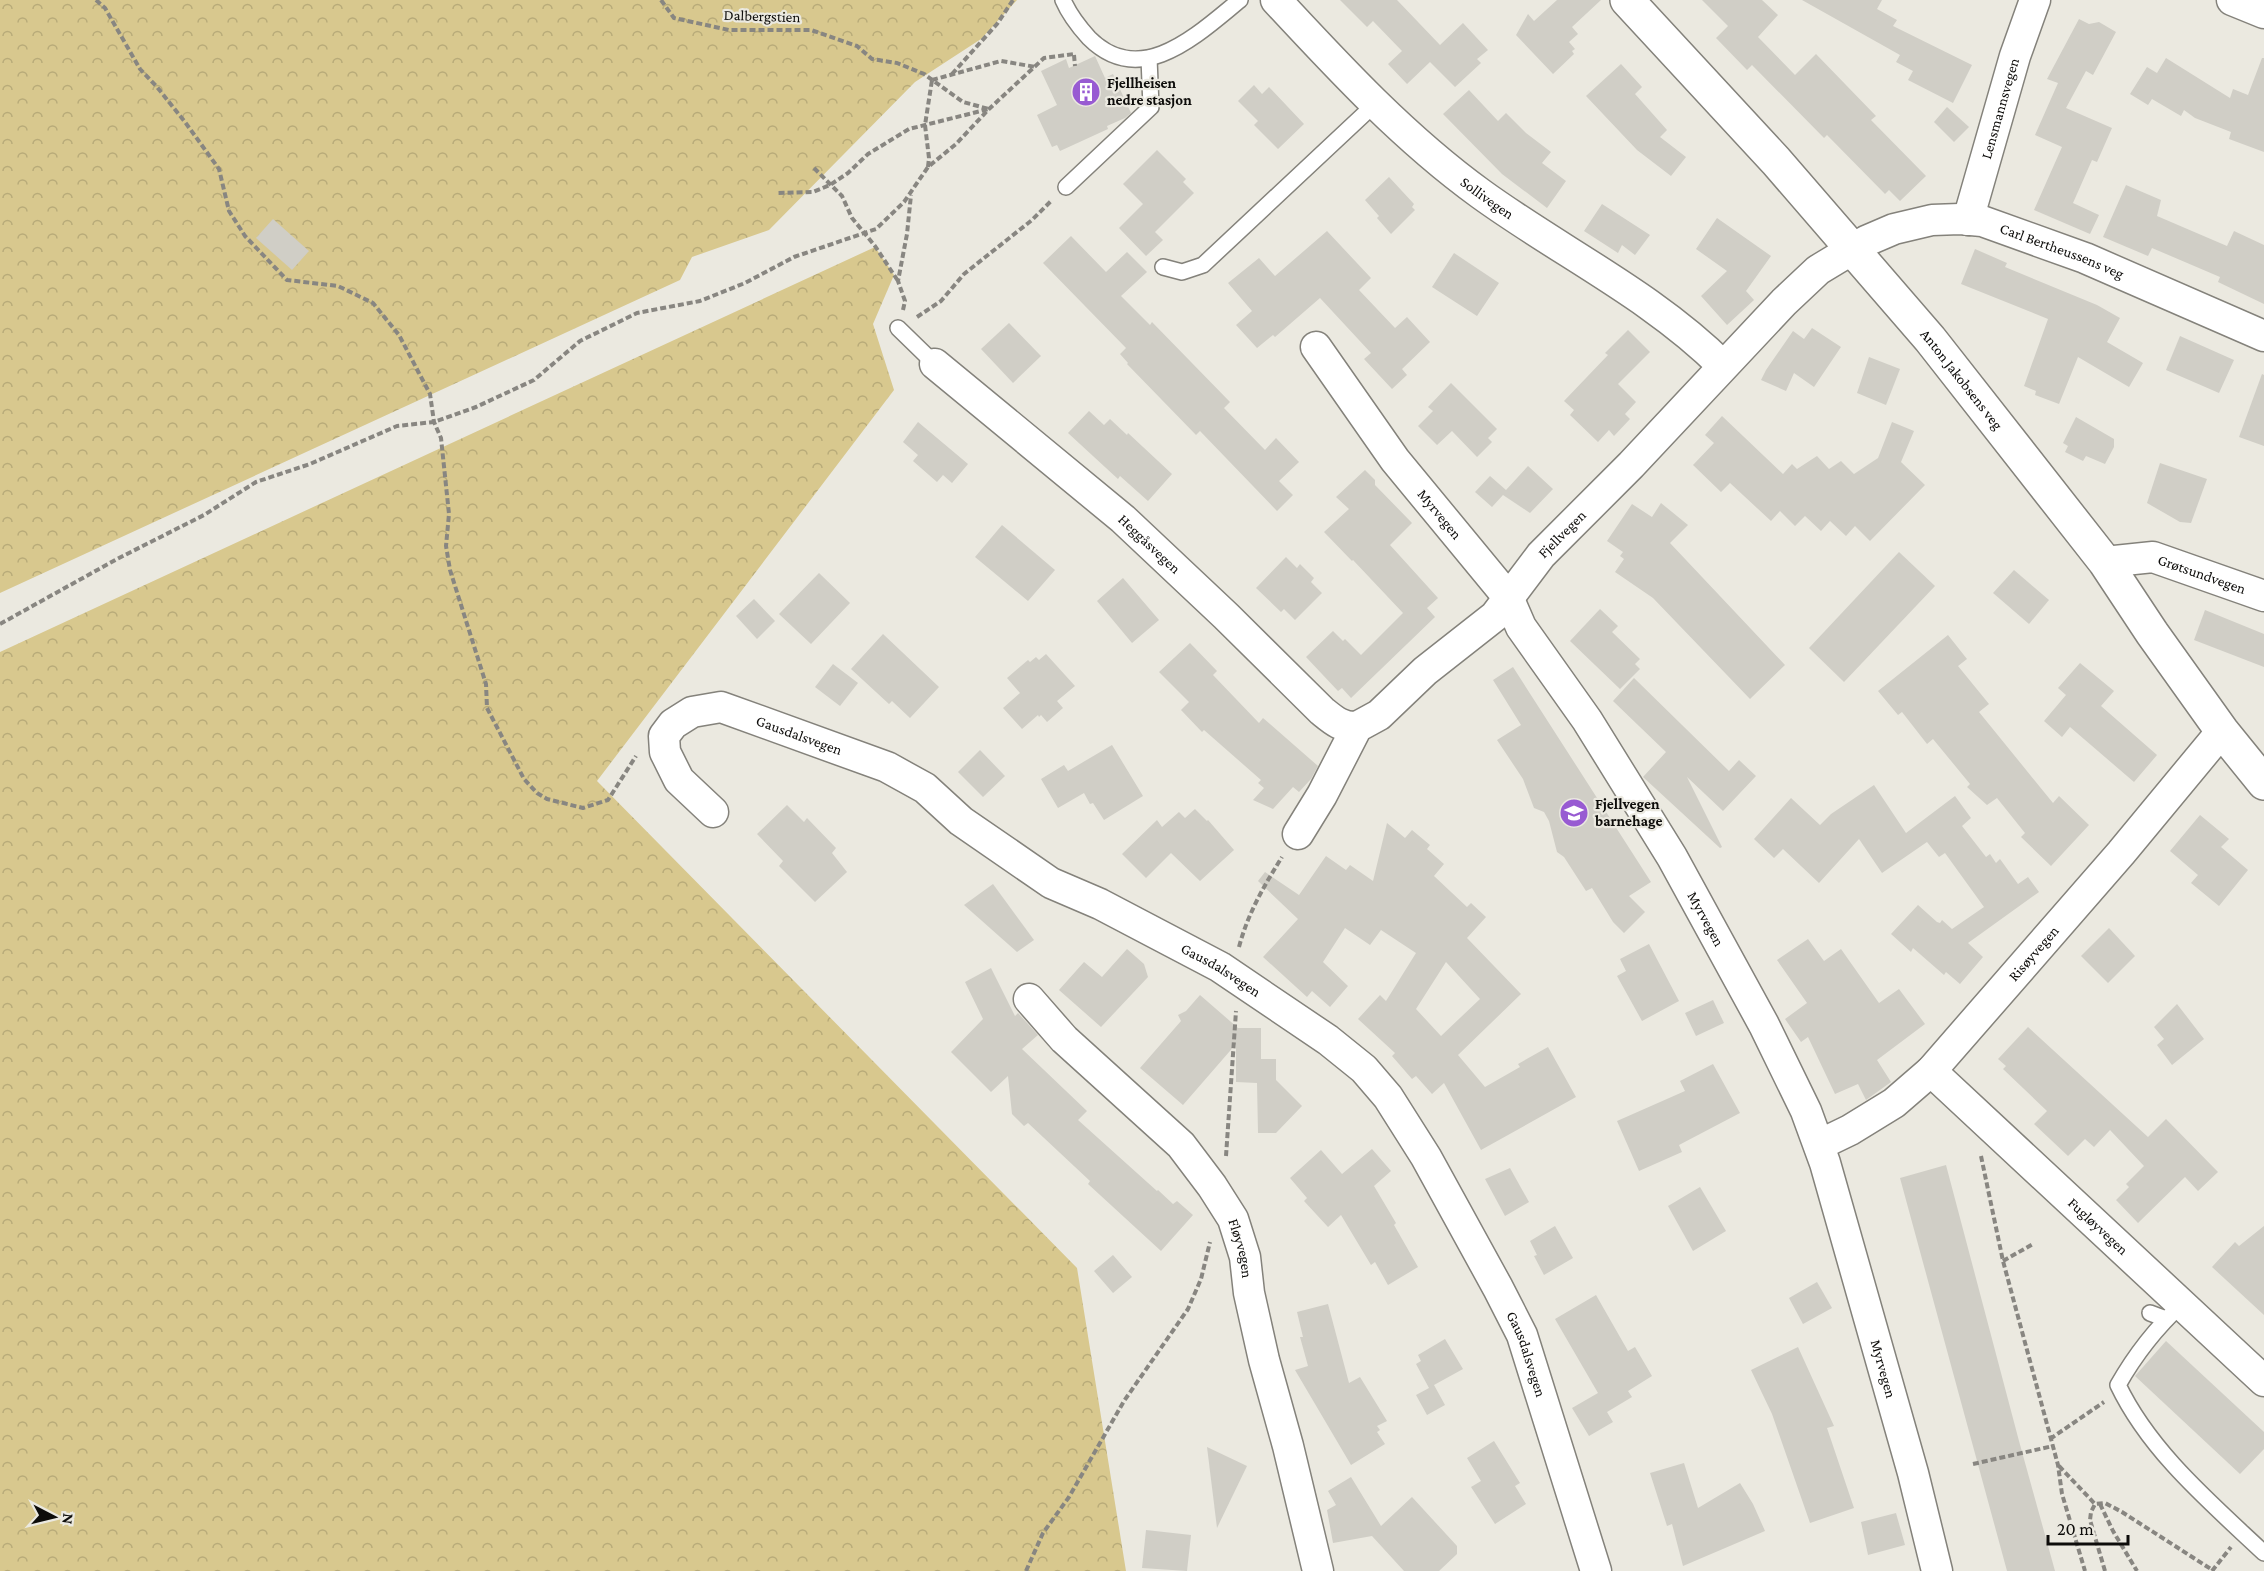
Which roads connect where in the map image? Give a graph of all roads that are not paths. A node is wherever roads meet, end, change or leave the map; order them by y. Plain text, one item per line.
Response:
1 (1063, 0) edge
2 (1240, 0) edge
3 (1276, 0) edge
4 (1627, 0) edge
5 (2035, 0) edge
6 (2232, 0) edge
7 (2264, 13) edge
8 (1149, 58) junction
9 (1376, 103) junction
10 (1066, 187) road end
11 (1968, 220) junction
12 (1852, 248) junction
13 (1163, 267) dead end
14 (898, 328) road end
15 (2264, 336) edge
16 (1316, 347) dead end
17 (935, 364) joint
18 (1724, 366) junction
19 (2105, 562) junction
20 (2264, 596) edge
21 (1508, 597) junction
22 (1357, 727) junction
23 (2222, 731) junction
24 (2264, 783) edge
25 (713, 812) dead end
26 (1299, 834) road end
27 (1029, 999) dead end
28 (1931, 1071) junction
29 (1819, 1145) junction
30 (2174, 1312) junction
31 (2150, 1313) dead end
32 (2264, 1381) edge
33 (2264, 1553) edge
34 (1318, 1571) edge
35 (1596, 1571) edge
36 (1937, 1571) edge

1 - 8 lane
2 - 8 lane
3 - 9 street, Sollivegen
4 - 12 street, Anton Jakobsens veg
5 - 11 street, Lensmannsvegen
6 - 7 street
8 - 10 lane
9 - 13 lane
9 - 18 street, Sollivegen
11 - 12 street, Carl Bertheussens veg
11 - 15 street, Carl Bertheussens veg
12 - 18 street, Fjellvegen
12 - 19 street, Anton Jakobsens veg
14 - 17 lane
16 - 21 street, Myrvegen
17 - 22 street, Heggåsvegen
18 - 21 street, Fjellvegen
19 - 20 street, Grøtsundvegen
19 - 23 street, Anton Jakobsens veg
21 - 22 street, Fjellvegen
21 - 29 street, Myrvegen
22 - 26 street
23 - 24 street, Anton Jakobsens veg
23 - 28 street, Risøyvegen
25 - 35 street, Gausdalsvegen
27 - 34 street, Fløyvegen
28 - 29 street, Risøyvegen
28 - 30 street, Fugløyvegen
29 - 36 street, Myrvegen
30 - 31 lane
30 - 32 street, Fugløyvegen
30 - 33 lane

